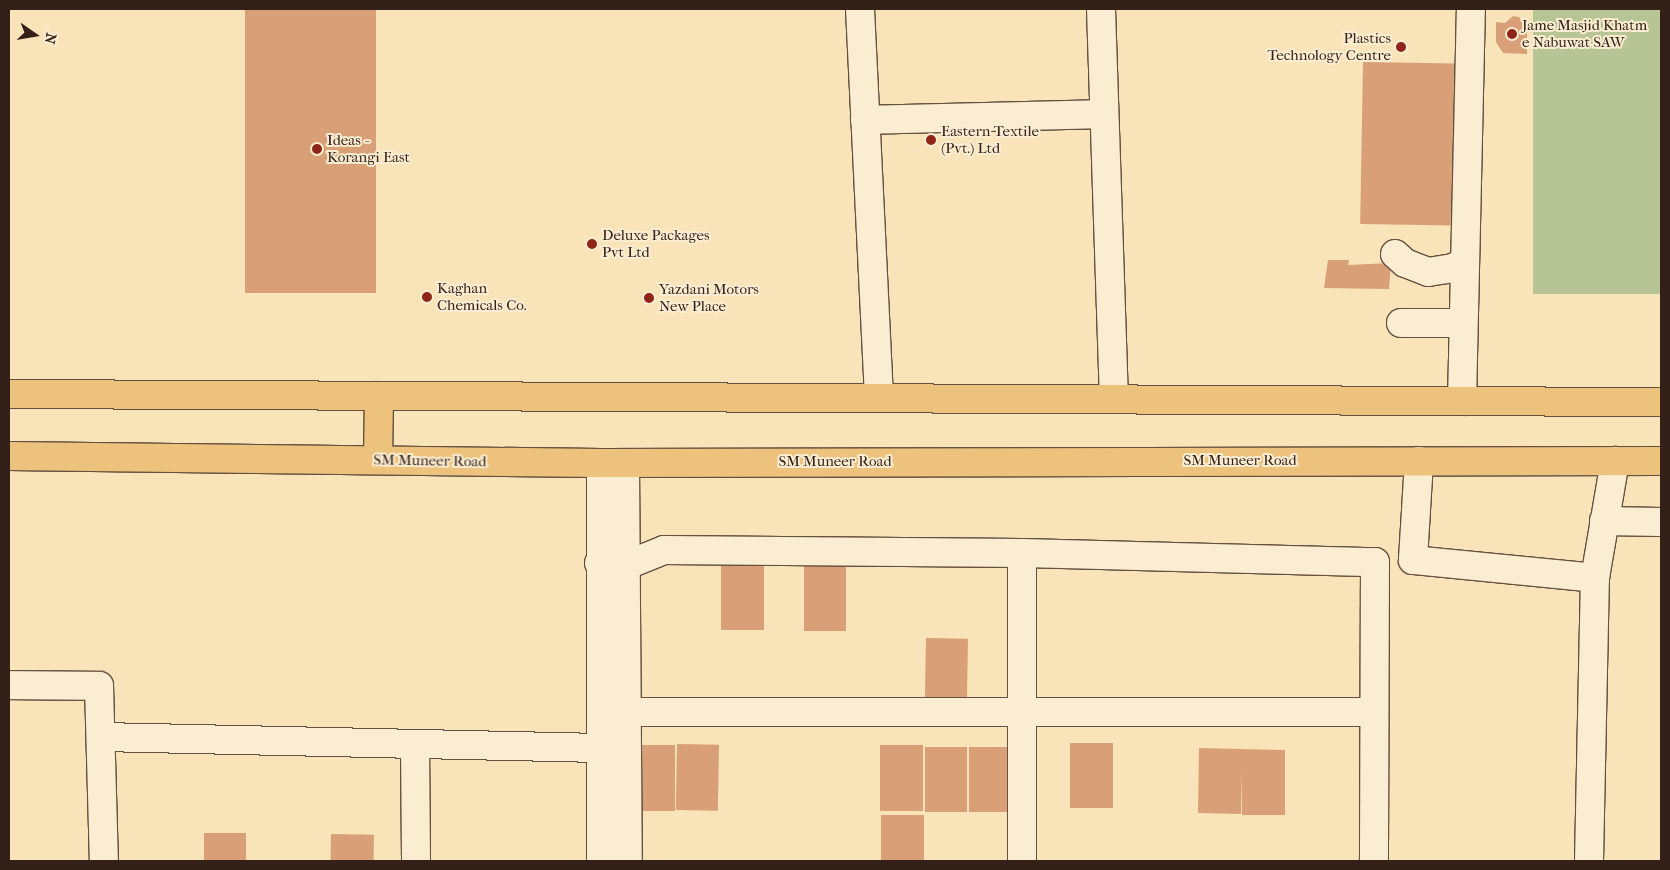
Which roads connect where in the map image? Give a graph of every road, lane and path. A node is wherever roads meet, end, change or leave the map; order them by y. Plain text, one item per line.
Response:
1 (860, 9) edge
2 (1101, 9) edge
3 (1471, 9) edge
4 (1104, 114) junction
5 (865, 120) junction
6 (1395, 254) dead end
7 (1464, 262) junction
8 (1401, 323) dead end
9 (1463, 323) junction
10 (9, 394) edge
11 (379, 396) junction
12 (879, 397) junction
13 (1114, 398) junction
14 (1462, 401) junction
15 (1661, 402) edge
16 (9, 456) edge
17 (378, 460) junction
18 (1419, 461) junction
19 (1615, 461) junction
20 (1661, 461) edge
21 (613, 463) junction
22 (1604, 521) junction
23 (1661, 522) edge
24 (1022, 553) junction
25 (599, 563) junction
26 (627, 565) junction
27 (1595, 578) junction
28 (9, 685) edge
29 (627, 712) junction
30 (1022, 712) junction
31 (1373, 712) junction
32 (101, 738) junction
33 (415, 744) junction
34 (602, 748) junction
35 (104, 861) edge
36 (416, 861) edge
37 (601, 861) edge
38 (628, 861) edge
39 (1022, 861) edge
40 (1374, 861) edge
41 (1589, 861) edge

1 - 5 street
2 - 4 street
3 - 7 street
4 - 5 street
4 - 13 street
5 - 12 street
6 - 7 street
7 - 9 street
8 - 9 street
9 - 14 street
10 - 11 main road
11 - 12 main road
11 - 17 main road
12 - 13 main road
13 - 14 main road
14 - 15 main road
16 - 17 main road, SM Muneer Road
17 - 21 main road, SM Muneer Road
18 - 19 main road, SM Muneer Road
18 - 21 main road, SM Muneer Road
18 - 27 street
19 - 20 main road, SM Muneer Road
19 - 22 street
21 - 25 street
21 - 26 street
22 - 23 street
22 - 27 street
24 - 26 street
24 - 30 street
24 - 31 street
25 - 26 street
25 - 34 street
26 - 29 street
27 - 41 street
28 - 32 street
29 - 30 street
29 - 38 street
30 - 31 street
30 - 39 street
31 - 40 street
32 - 33 street
32 - 35 street
33 - 34 street
33 - 36 street
34 - 37 street

